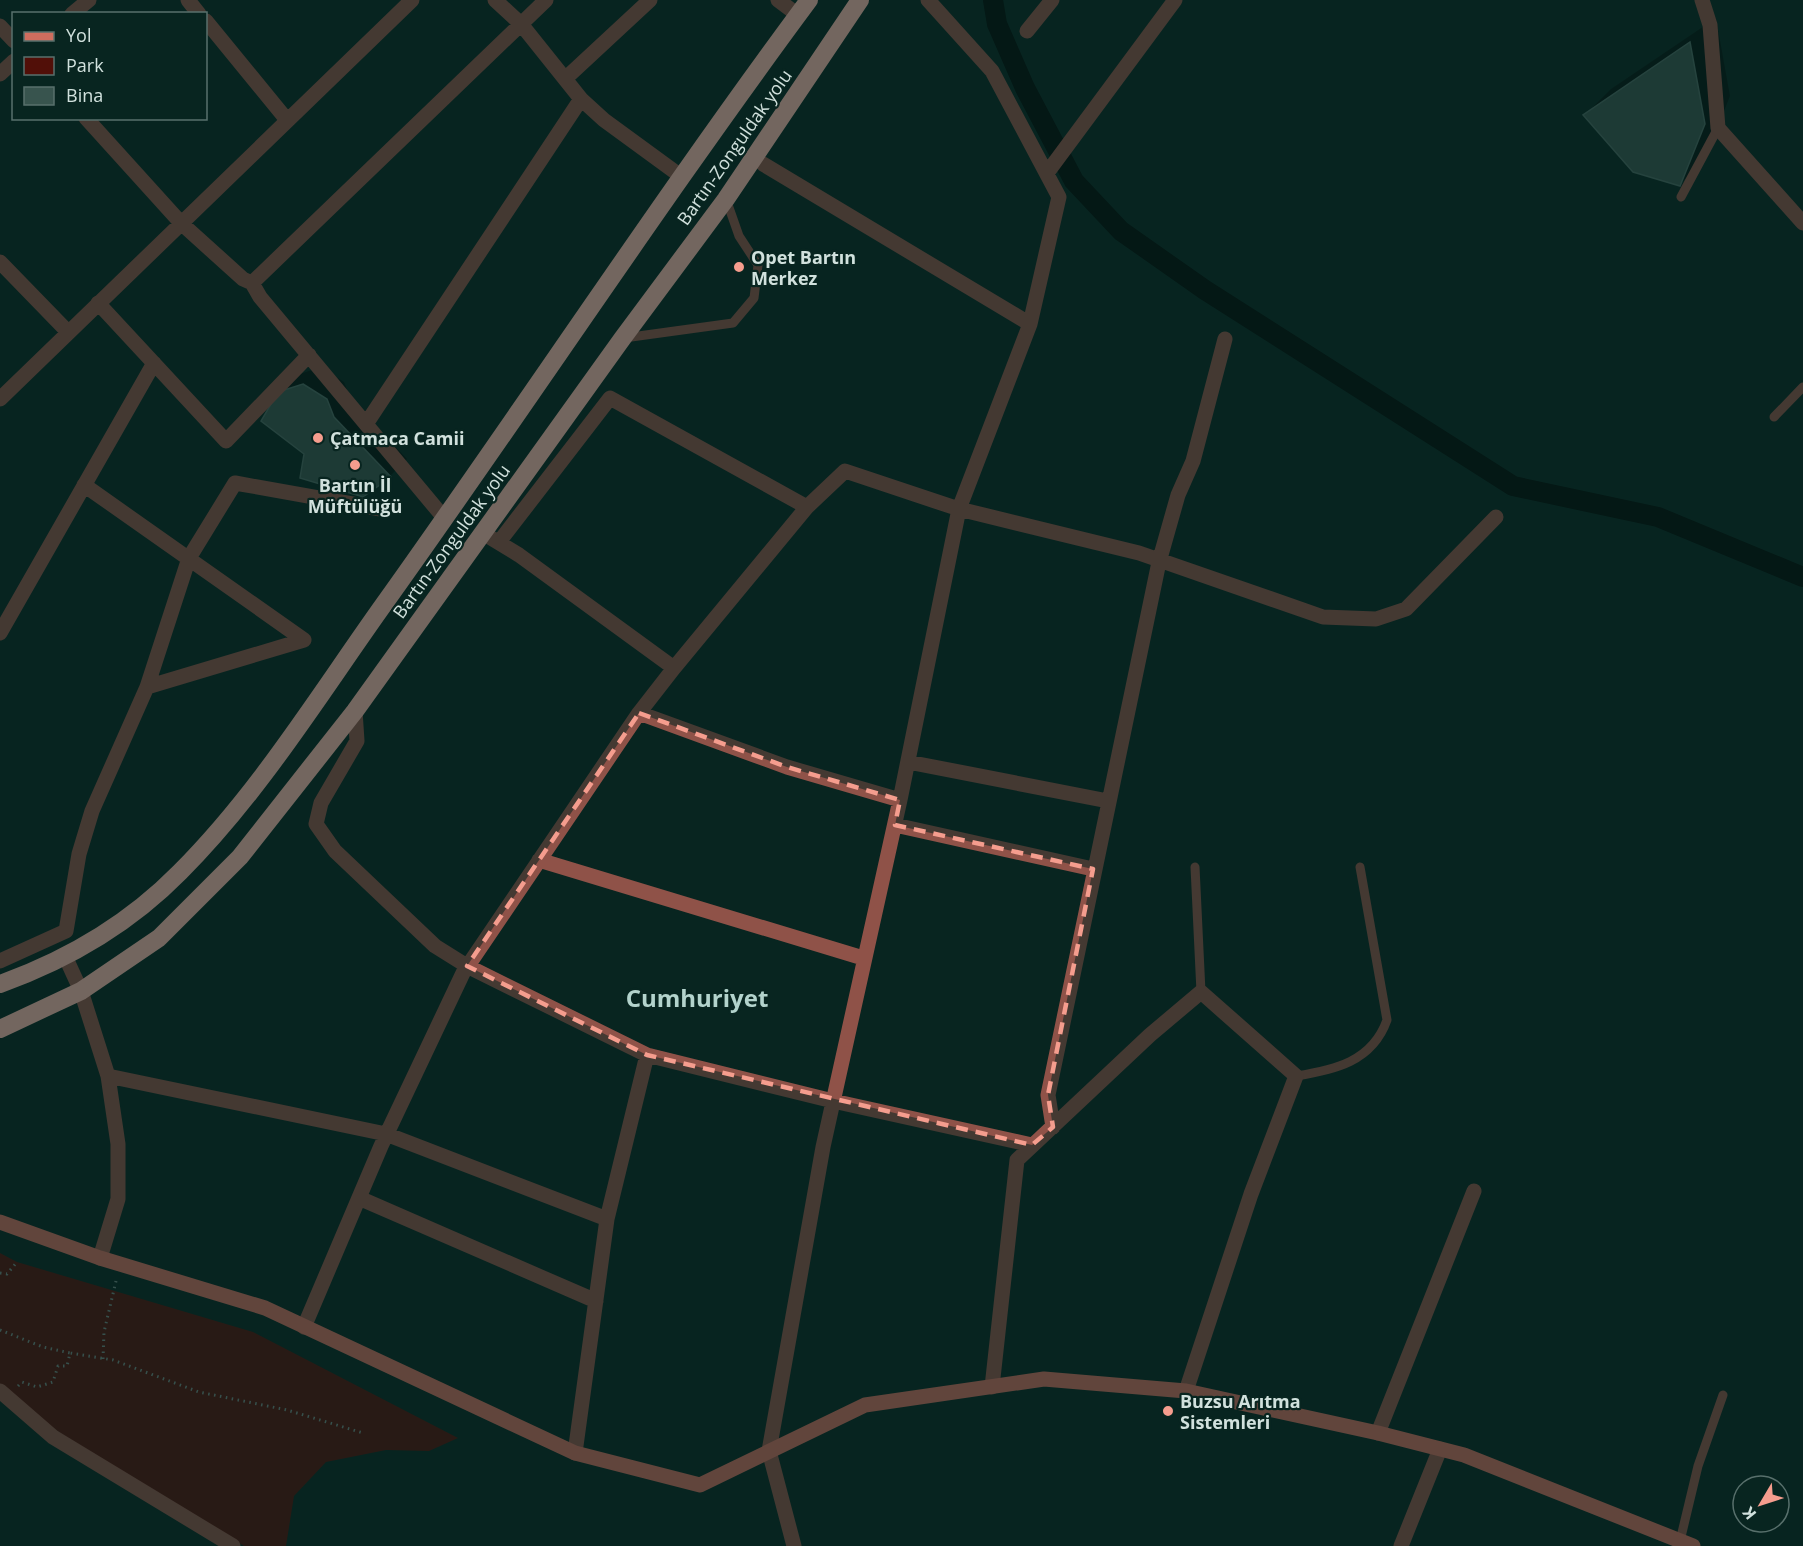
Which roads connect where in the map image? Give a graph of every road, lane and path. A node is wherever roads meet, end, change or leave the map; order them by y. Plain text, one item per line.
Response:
1 (89, 0) edge
2 (188, 0) edge
3 (495, 0) edge
4 (546, 0) edge
5 (650, 0) edge
6 (778, 0) edge
7 (860, 0) edge
8 (928, 0) edge
9 (1052, 0) edge
10 (1175, 0) edge
11 (1702, 0) edge
12 (403, 3) edge
13 (804, 7) edge
14 (74, 12) edge
15 (197, 12) edge
16 (207, 22) edge
17 (521, 24) junction
18 (0, 26) edge
19 (1027, 31) dead end
20 (12, 39) edge
21 (12, 64) edge
22 (0, 74) edge
23 (566, 78) junction
24 (581, 99) junction
25 (88, 120) edge
26 (287, 120) junction
27 (1718, 128) junction
28 (763, 164) dead end
29 (1047, 173) junction
30 (682, 177) junction
31 (1681, 197) dead end
32 (726, 199) junction
33 (181, 223) junction
34 (1803, 223) edge
35 (0, 262) edge
36 (252, 283) junction
37 (98, 303) junction
38 (1029, 324) junction
39 (68, 332) junction
40 (621, 339) junction
41 (1225, 339) dead end
42 (309, 355) junction
43 (154, 363) junction
44 (1803, 387) edge
45 (0, 399) edge
46 (1774, 417) dead end
47 (366, 424) junction
48 (84, 485) junction
49 (807, 507) junction
50 (959, 508) junction
51 (386, 510) dead end
52 (1496, 517) dead end
53 (445, 519) junction
54 (491, 538) junction
55 (189, 558) junction
56 (1159, 562) junction
57 (0, 633) edge
58 (674, 668) junction
59 (147, 687) junction
60 (355, 711) junction
61 (639, 713) junction
62 (908, 762) junction
63 (900, 800) junction
64 (1108, 801) junction
65 (895, 825) junction
66 (539, 860) junction
67 (1195, 867) dead end
68 (1360, 867) dead end
69 (1093, 869) junction
70 (65, 956) junction
71 (863, 958) junction
72 (0, 961) edge
73 (467, 966) junction
74 (0, 984) edge
75 (81, 991) junction
76 (1201, 992) junction
77 (0, 1029) edge
78 (647, 1055) junction
79 (108, 1076) junction
80 (1296, 1077) junction
81 (833, 1101) junction
82 (1053, 1127) junction
83 (386, 1134) junction
84 (1032, 1145) junction
85 (1474, 1191) dead end
86 (358, 1198) junction
87 (607, 1219) junction
88 (0, 1222) edge
89 (100, 1258) junction
90 (17, 1262) dead end
91 (120, 1264) junction
92 (0, 1273) edge
93 (596, 1301) junction
94 (304, 1327) junction
95 (0, 1330) edge
96 (70, 1353) junction
97 (103, 1359) junction
98 (992, 1387) junction
99 (8, 1389) edge
100 (1186, 1391) junction
101 (1723, 1395) dead end
102 (363, 1433) dead end
103 (1378, 1433) junction
104 (1440, 1449) junction
105 (769, 1452) junction
106 (575, 1453) junction
107 (1687, 1543) edge
108 (233, 1546) edge
109 (794, 1546) edge
110 (1401, 1546) edge

1 - 14 street
2 - 15 street
3 - 17 street
4 - 17 street
5 - 23 street
6 - 13 street
7 - 32 highway, Bartın-Zonguldak yolu
8 - 29 street
9 - 19 street
10 - 29 street
11 - 27 street
12 - 26 street
13 - 30 highway, Bartın-Zonguldak yolu
16 - 26 street
17 - 23 street
17 - 36 street
18 - 20 street
21 - 22 street
23 - 24 street
24 - 30 street
24 - 47 street
25 - 33 street
26 - 33 street
27 - 31 lane
27 - 34 street
28 - 38 street
29 - 38 street
30 - 53 highway, Bartın-Zonguldak yolu
32 - 40 highway, Bartın-Zonguldak yolu
32 - 40 lane
33 - 36 street
33 - 37 street
35 - 39 street
36 - 42 street
37 - 39 street
37 - 43 street
38 - 50 street
39 - 45 street
40 - 54 highway, Bartın-Zonguldak yolu
41 - 56 street
42 - 43 street
42 - 47 street
43 - 48 street
44 - 46 lane
47 - 53 street
48 - 55 street
48 - 57 street
49 - 50 street
49 - 54 street
49 - 58 street
50 - 56 street
50 - 62 street
51 - 55 street
52 - 56 street
53 - 70 highway, Bartın-Zonguldak yolu
54 - 58 street
54 - 60 highway, Bartın-Zonguldak yolu
55 - 59 street
55 - 59 street
56 - 64 street
58 - 61 street
59 - 72 street
60 - 73 street
60 - 75 highway, Bartın-Zonguldak yolu
61 - 63 street
61 - 66 street
62 - 63 street
62 - 64 street
63 - 65 street
64 - 69 street
65 - 69 street
65 - 71 street
66 - 71 street
66 - 73 street
67 - 76 lane
68 - 80 lane
69 - 82 street
70 - 74 highway, Bartın-Zonguldak yolu
70 - 75 street
71 - 81 street
73 - 78 street
73 - 83 street
75 - 77 highway, Bartın-Zonguldak yolu
75 - 79 street
76 - 80 street
76 - 82 street
78 - 81 street
78 - 87 street
79 - 83 street
79 - 89 street
80 - 100 street
81 - 84 street
81 - 105 street
82 - 84 street
83 - 86 street
83 - 87 street
84 - 98 street
85 - 103 street
86 - 93 street
86 - 94 street
87 - 93 street
88 - 89 main road
89 - 91 main road
90 - 92 path
91 - 94 main road
91 - 97 path
93 - 106 street
94 - 106 main road
95 - 96 path
96 - 97 path
96 - 99 path
97 - 102 path
98 - 100 main road
98 - 105 main road
99 - 108 street
100 - 103 main road
101 - 107 lane
103 - 104 main road
104 - 107 main road
104 - 110 street
105 - 106 main road
105 - 109 street

